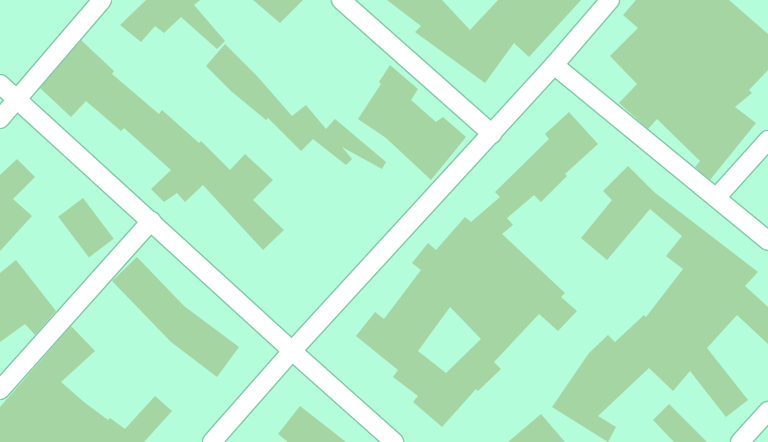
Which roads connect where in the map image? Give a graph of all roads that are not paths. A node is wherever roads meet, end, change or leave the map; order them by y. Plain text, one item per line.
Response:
1 (102, 0) edge
2 (341, 0) edge
3 (602, 3) edge
4 (554, 65) junction
5 (0, 84) edge
6 (17, 99) junction
7 (0, 119) edge
8 (492, 134) junction
9 (768, 140) edge
10 (716, 198) junction
11 (151, 220) junction
12 (768, 241) edge
13 (292, 351) junction
14 (0, 390) edge
15 (768, 411) edge
16 (212, 442) edge
17 (394, 442) edge
18 (740, 442) edge

1 - 6 street
2 - 8 street
3 - 4 street
4 - 8 street
4 - 10 street
5 - 6 street
6 - 7 street
6 - 11 street
8 - 13 street
9 - 10 street
10 - 12 street
11 - 13 street
11 - 14 street
13 - 16 street
13 - 17 street
15 - 18 street

